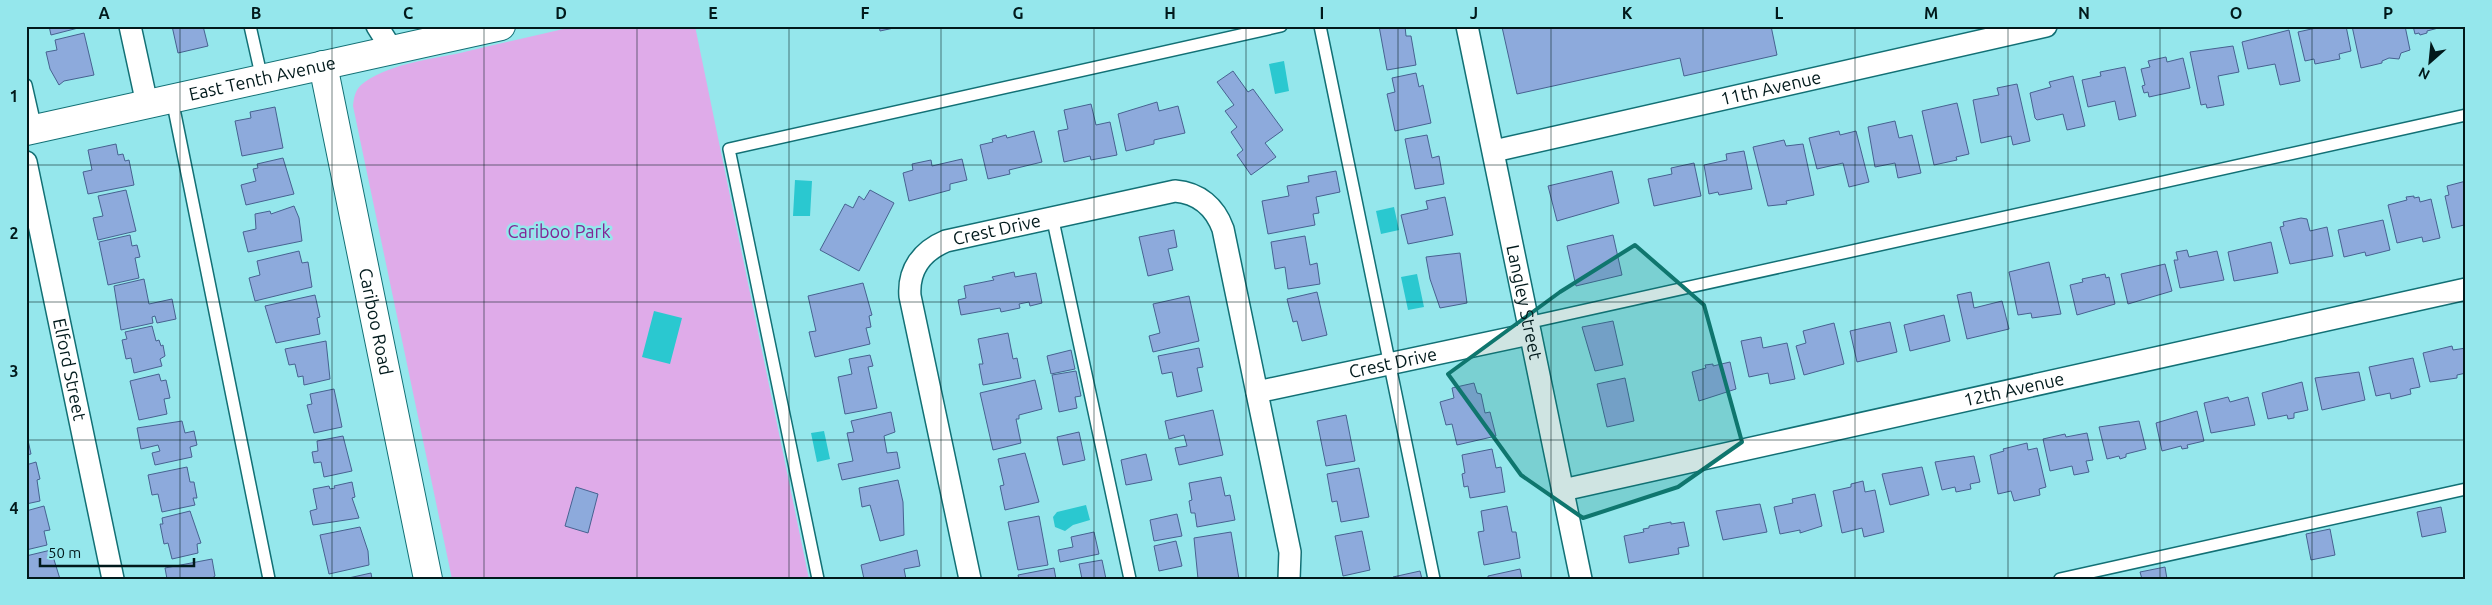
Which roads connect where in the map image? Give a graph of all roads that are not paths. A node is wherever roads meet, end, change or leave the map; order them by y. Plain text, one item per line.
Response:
1 (130, 26) edge
2 (250, 26) edge
3 (377, 26) edge
4 (1282, 26) edge
5 (1320, 26) edge
6 (1467, 26) edge
7 (2046, 26) edge
8 (493, 27) edge
9 (392, 50) junction
10 (322, 65) junction
11 (262, 79) junction
12 (26, 85) edge
13 (160, 101) junction
14 (2466, 114) edge
15 (31, 130) edge
16 (1494, 151) junction
17 (26, 162) edge
18 (1052, 216) junction
19 (2466, 289) edge
20 (1528, 329) junction
21 (1389, 364) junction
22 (1256, 392) junction
23 (2466, 489) edge
24 (1563, 490) junction
25 (113, 579) edge
26 (268, 579) edge
27 (428, 579) edge
28 (818, 579) edge
29 (970, 579) edge
30 (1130, 579) edge
31 (1289, 579) edge
32 (1434, 579) edge
33 (1581, 579) edge
34 (2060, 579) edge

1 - 13 street
2 - 11 lane
3 - 9 street
4 - 28 lane
5 - 21 lane
6 - 16 street, Langley Street
7 - 16 street, 11th Avenue
8 - 9 street, East Tenth Avenue
9 - 10 street, East Tenth Avenue
10 - 11 street, East Tenth Avenue
10 - 27 street, Cariboo Road
11 - 13 street, East Tenth Avenue
12 - 15 lane
13 - 15 street, East Tenth Avenue
13 - 26 lane
14 - 20 lane
16 - 20 street, Langley Street
17 - 25 street, Elford Street
18 - 22 street, Crest Drive
18 - 29 street, Crest Drive
18 - 30 lane
19 - 24 street, 12th Avenue
20 - 21 street, Crest Drive
20 - 24 street, Langley Street
21 - 22 street, Crest Drive
21 - 32 lane
22 - 31 street, Crest Drive
23 - 34 lane
24 - 33 street, Langley Street

